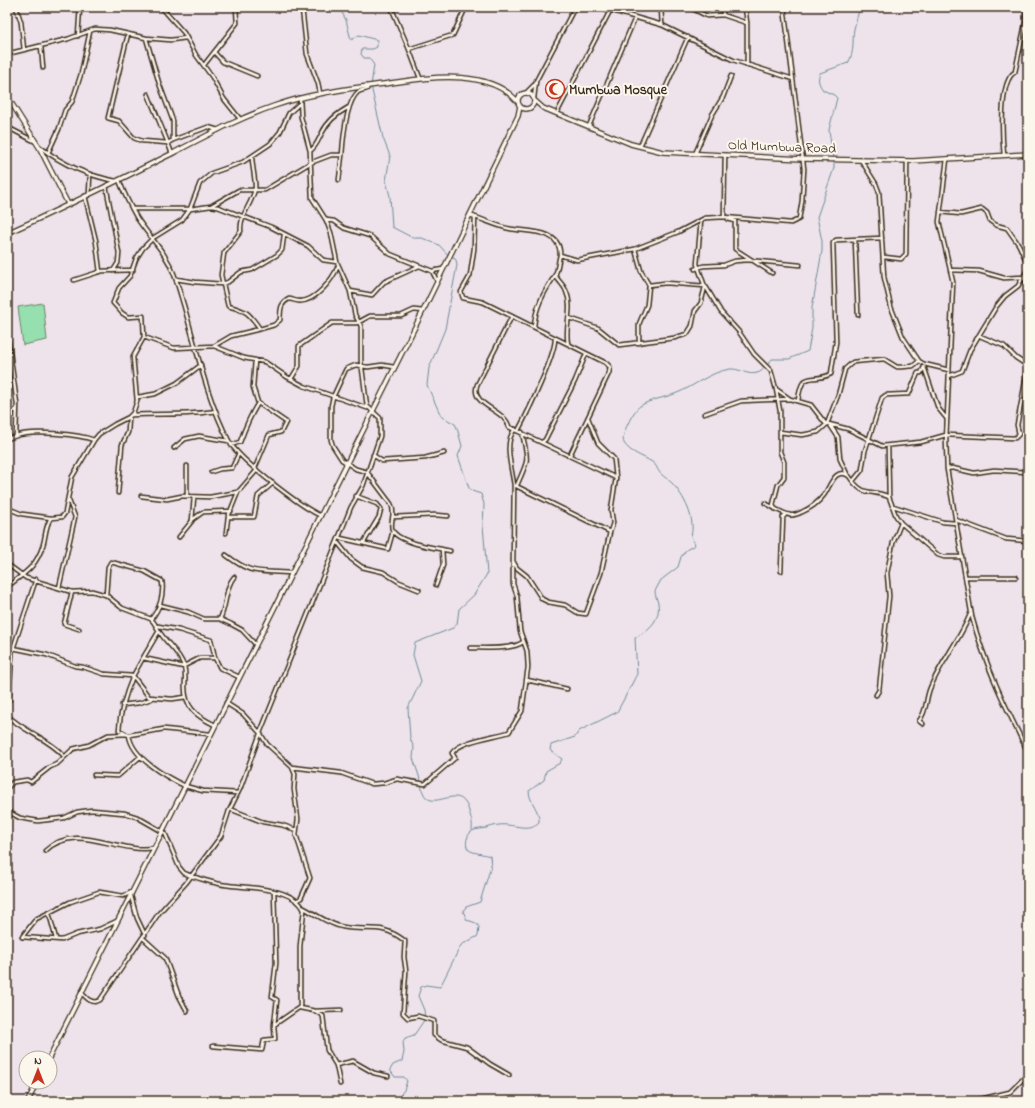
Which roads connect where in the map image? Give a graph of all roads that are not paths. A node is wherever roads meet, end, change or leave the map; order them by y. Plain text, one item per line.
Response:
1 (16, 7) edge
2 (80, 7) edge
3 (161, 7) edge
4 (236, 7) edge
5 (391, 7) edge
6 (466, 7) edge
7 (575, 7) edge
8 (599, 7) edge
9 (661, 7) edge
10 (689, 7) edge
11 (723, 7) edge
12 (745, 7) edge
13 (784, 7) edge
14 (1026, 7) edge
15 (302, 8) dead end
16 (610, 12) junction
17 (723, 15) junction
18 (635, 18) junction
19 (747, 23) junction
20 (662, 25) junction
21 (90, 31) junction
22 (128, 34) junction
23 (78, 36) junction
24 (688, 37) junction
25 (146, 38) junction
26 (186, 38) junction
27 (41, 46) junction
28 (409, 48) junction
29 (24, 50) junction
30 (214, 52) junction
31 (7, 54) edge
32 (204, 65) junction
33 (746, 65) junction
34 (43, 68) dead end
35 (257, 76) dead end
36 (731, 76) dead end
37 (420, 78) junction
38 (793, 79) junction
39 (535, 85) junction
40 (371, 86) junction
41 (508, 92) junction
42 (320, 93) junction
43 (148, 94) dead end
44 (524, 94) junction
45 (7, 96) edge
46 (300, 98) junction
47 (534, 99) junction
48 (299, 104) junction
49 (519, 104) junction
50 (350, 106) junction
51 (543, 108) junction
52 (529, 109) junction
53 (557, 113) junction
54 (518, 116) junction
55 (241, 120) junction
56 (589, 126) junction
57 (7, 127) edge
58 (218, 130) junction
59 (173, 140) junction
60 (37, 142) junction
61 (168, 143) junction
62 (39, 147) junction
63 (640, 147) junction
64 (310, 151) junction
65 (48, 153) junction
66 (172, 154) junction
67 (695, 154) junction
68 (1027, 154) edge
69 (342, 155) junction
70 (725, 155) junction
71 (1004, 155) junction
72 (252, 157) junction
73 (803, 159) junction
74 (947, 159) junction
75 (860, 160) junction
76 (907, 161) junction
77 (310, 162) junction
78 (90, 174) junction
79 (118, 180) junction
80 (339, 180) dead end
81 (106, 186) junction
82 (254, 189) junction
83 (87, 195) junction
84 (1028, 200) edge
85 (68, 204) junction
86 (210, 206) junction
87 (132, 208) junction
88 (190, 210) junction
89 (940, 212) junction
90 (470, 215) junction
91 (244, 216) junction
92 (475, 217) junction
93 (724, 217) junction
94 (326, 220) junction
95 (701, 220) junction
96 (7, 233) edge
97 (284, 234) junction
98 (153, 238) junction
99 (882, 238) junction
100 (855, 240) junction
101 (635, 249) junction
102 (560, 255) junction
103 (884, 257) junction
104 (754, 262) junction
105 (337, 264) junction
106 (800, 265) dead end
107 (1028, 265) edge
108 (419, 266) junction
109 (696, 268) junction
110 (443, 269) junction
111 (1028, 269) edge
112 (133, 270) junction
113 (950, 270) junction
114 (112, 271) junction
115 (432, 271) junction
116 (100, 272) junction
117 (772, 273) dead end
118 (555, 275) junction
119 (1024, 277) junction
120 (175, 278) junction
121 (74, 280) dead end
122 (437, 282) junction
123 (222, 284) junction
124 (649, 285) junction
125 (705, 286) junction
126 (1028, 287) edge
127 (350, 291) junction
128 (423, 311) junction
129 (858, 315) dead end
130 (512, 316) junction
131 (535, 318) junction
132 (568, 318) junction
133 (360, 322) junction
134 (527, 323) junction
135 (534, 327) junction
136 (260, 329) junction
137 (7, 331) edge
138 (144, 336) junction
139 (980, 336) junction
140 (566, 337) junction
141 (555, 338) junction
142 (561, 342) junction
143 (638, 343) junction
144 (568, 344) junction
145 (556, 345) junction
146 (214, 346) junction
147 (197, 347) junction
148 (586, 354) junction
149 (255, 360) junction
150 (919, 360) junction
151 (201, 365) junction
152 (924, 365) junction
153 (1028, 366) edge
154 (362, 367) junction
155 (394, 367) junction
156 (949, 370) junction
157 (949, 376) junction
158 (291, 380) junction
159 (776, 389) junction
160 (137, 391) junction
161 (144, 395) junction
162 (138, 397) junction
163 (333, 397) junction
164 (777, 399) junction
165 (790, 399) junction
166 (798, 401) junction
167 (258, 403) junction
168 (367, 408) junction
169 (16, 410) junction
170 (216, 411) junction
171 (372, 411) junction
172 (7, 413) edge
173 (704, 414) dead end
174 (130, 416) junction
175 (588, 417) junction
176 (947, 419) junction
177 (829, 425) junction
178 (509, 426) junction
179 (516, 430) junction
180 (522, 432) junction
181 (780, 432) junction
182 (16, 435) junction
183 (946, 435) junction
184 (510, 436) junction
185 (7, 439) edge
186 (94, 440) junction
187 (545, 440) junction
188 (868, 440) junction
189 (229, 441) junction
190 (542, 442) junction
191 (547, 444) junction
192 (231, 445) junction
193 (888, 446) junction
194 (174, 448) dead end
195 (444, 453) dead end
196 (238, 455) junction
197 (373, 455) junction
198 (570, 455) junction
199 (346, 463) junction
200 (187, 466) dead end
201 (256, 469) junction
202 (947, 469) junction
203 (211, 472) dead end
204 (366, 472) junction
205 (1028, 472) edge
206 (847, 474) junction
207 (616, 478) junction
208 (853, 481) junction
209 (273, 482) junction
210 (516, 485) junction
211 (238, 492) junction
212 (118, 493) dead end
213 (141, 496) dead end
214 (187, 496) junction
215 (356, 496) junction
216 (194, 497) junction
217 (889, 497) junction
218 (69, 500) junction
219 (765, 503) dead end
220 (892, 506) junction
221 (7, 508) edge
222 (776, 510) junction
223 (231, 511) junction
224 (786, 514) junction
225 (319, 515) junction
226 (448, 516) dead end
227 (228, 517) junction
228 (393, 517) junction
229 (51, 518) junction
230 (192, 520) junction
231 (956, 521) junction
232 (901, 523) junction
233 (393, 531) junction
234 (610, 532) junction
235 (226, 533) dead end
236 (178, 537) dead end
237 (340, 538) junction
238 (1028, 541) edge
239 (338, 542) junction
240 (364, 542) junction
241 (442, 549) junction
242 (450, 551) dead end
243 (226, 555) dead end
244 (962, 556) junction
245 (513, 561) junction
246 (7, 564) edge
247 (781, 571) dead end
248 (291, 572) junction
249 (23, 576) junction
250 (965, 576) junction
251 (234, 577) dead end
252 (1016, 577) dead end
253 (36, 579) junction
254 (436, 585) dead end
255 (7, 587) edge
256 (59, 588) junction
257 (419, 590) dead end
258 (72, 592) junction
259 (106, 595) junction
260 (160, 605) junction
261 (971, 612) junction
262 (151, 619) junction
263 (220, 619) junction
264 (158, 626) junction
265 (80, 629) dead end
266 (159, 631) junction
267 (523, 642) junction
268 (255, 644) junction
269 (13, 648) junction
270 (470, 648) dead end
271 (7, 651) edge
272 (12, 652) junction
273 (143, 658) junction
274 (214, 658) junction
275 (184, 666) junction
276 (133, 676) junction
277 (239, 677) junction
278 (527, 680) junction
279 (567, 690) dead end
280 (876, 695) dead end
281 (186, 697) junction
282 (152, 698) junction
283 (7, 700) edge
284 (225, 703) junction
285 (122, 705) junction
286 (7, 715) edge
287 (923, 724) dead end
288 (215, 725) junction
289 (260, 733) junction
290 (126, 734) junction
291 (210, 734) junction
292 (129, 735) junction
293 (1028, 752) edge
294 (64, 756) junction
295 (141, 756) junction
296 (292, 767) junction
297 (94, 775) dead end
298 (185, 786) junction
299 (7, 788) edge
300 (238, 793) junction
301 (230, 809) junction
302 (7, 811) edge
303 (163, 830) junction
304 (296, 830) junction
305 (154, 848) junction
306 (45, 850) dead end
307 (191, 876) junction
308 (274, 891) junction
309 (132, 894) junction
310 (296, 901) junction
311 (303, 907) junction
312 (49, 913) junction
313 (119, 920) junction
314 (144, 937) junction
315 (56, 939) junction
316 (81, 992) junction
317 (300, 1007) junction
318 (342, 1010) dead end
319 (187, 1011) dead end
320 (315, 1011) junction
321 (274, 1025) junction
322 (213, 1046) dead end
323 (53, 1050) edge
324 (336, 1065) junction
325 (1028, 1074) edge
326 (509, 1075) dead end
327 (388, 1076) dead end
328 (340, 1084) dead end
329 (34, 1090) edge
330 (28, 1101) edge
331 (973, 1101) edge

1 - 29 street
2 - 23 street
3 - 26 street
4 - 30 street
5 - 28 street
6 - 28 street
7 - 39 street
8 - 16 street
9 - 20 street
10 - 17 street
11 - 17 street
12 - 19 street
13 - 38 street
14 - 71 street
15 - 42 street
16 - 18 street
16 - 53 street
17 - 19 street
18 - 20 street
18 - 56 street
19 - 33 street
20 - 24 street
21 - 22 street
21 - 23 street
21 - 65 street
22 - 25 street
22 - 61 street
23 - 27 street
24 - 33 street
24 - 63 street
25 - 26 street
25 - 59 street
26 - 32 street
27 - 29 street
27 - 34 street
28 - 37 street
29 - 31 street
30 - 32 street
30 - 35 street
32 - 55 street
33 - 38 street
36 - 67 street
37 - 40 main road
37 - 41 main road
38 - 73 street
39 - 44 street
39 - 47 street
40 - 42 main road
40 - 50 street
41 - 44 main road
41 - 49 main road
42 - 46 main road
43 - 61 street
44 - 47 main road
44 - 49 main road
45 - 60 main road
46 - 48 street
46 - 55 main road
47 - 51 main road
47 - 52 main road
48 - 64 street
48 - 72 street
49 - 52 main road
49 - 54 main road
50 - 64 street
50 - 69 street
51 - 52 main road
51 - 53 main road, Old Mumbwa Road
52 - 54 main road
53 - 56 main road, Old Mumbwa Road
54 - 90 main road
55 - 58 main road
56 - 63 main road, Old Mumbwa Road
57 - 60 street
58 - 59 street
58 - 66 main road
59 - 61 street
60 - 62 main road
61 - 66 street
62 - 65 street
62 - 85 main road
63 - 67 main road, Old Mumbwa Road
64 - 77 street
65 - 78 street
66 - 79 main road
67 - 70 main road, Old Mumbwa Road
68 - 71 main road, Old Mumbwa Road
68 - 84 street
69 - 77 street
69 - 80 street
70 - 73 main road, Old Mumbwa Road
70 - 93 street
71 - 74 main road, Old Mumbwa Road
72 - 82 street
72 - 88 street
73 - 75 main road, Old Mumbwa Road
73 - 93 street
74 - 76 main road, Old Mumbwa Road
74 - 89 street
75 - 76 main road, Old Mumbwa Road
75 - 99 street
76 - 103 street
77 - 82 street
77 - 94 street
78 - 79 street
78 - 83 street
79 - 81 main road
79 - 87 street
81 - 83 main road
81 - 114 street
82 - 86 street
82 - 91 street
83 - 85 main road
83 - 116 street
85 - 96 main road
86 - 88 street
86 - 91 street
87 - 88 street
87 - 98 street
88 - 98 street
89 - 107 street
89 - 113 street
90 - 92 street
90 - 110 main road
91 - 97 street
91 - 123 street
92 - 102 street
92 - 130 street
93 - 95 street
93 - 104 street
94 - 105 street
94 - 108 street
95 - 101 street
95 - 109 street
97 - 105 street
97 - 123 street
98 - 112 street
98 - 120 street
99 - 100 street
99 - 103 street
100 - 129 street
100 - 166 street
101 - 102 street
101 - 124 street
102 - 118 street
103 - 150 street
104 - 106 street
104 - 109 street
104 - 117 street
105 - 127 street
105 - 136 street
108 - 115 street
108 - 127 street
109 - 125 street
110 - 115 street
110 - 122 main road
111 - 119 street
112 - 114 street
112 - 138 street
113 - 119 street
113 - 156 street
114 - 116 street
115 - 122 street
116 - 121 street
118 - 131 street
118 - 132 street
119 - 126 street
119 - 139 street
120 - 123 street
120 - 147 street
122 - 128 main road
123 - 136 street
124 - 125 street
124 - 143 street
125 - 143 street
125 - 159 street
127 - 133 street
128 - 133 street
128 - 155 main road
130 - 134 street
130 - 178 street
131 - 134 street
131 - 135 street
132 - 140 street
132 - 143 street
133 - 154 street
133 - 158 street
134 - 135 street
135 - 141 street
136 - 146 street
137 - 169 street
138 - 147 street
138 - 160 street
139 - 153 street
139 - 157 street
140 - 142 street
140 - 144 street
141 - 142 street
141 - 145 street
142 - 144 street
142 - 145 street
144 - 148 street
145 - 179 street
146 - 147 street
146 - 149 street
147 - 151 street
148 - 175 street
148 - 187 street
149 - 158 street
149 - 167 street
150 - 152 street
150 - 177 street
151 - 161 street
151 - 170 street
152 - 156 street
152 - 176 street
152 - 188 street
153 - 183 street
154 - 155 street
154 - 163 street
154 - 168 street
155 - 171 main road
156 - 157 street
157 - 176 street
158 - 163 street
159 - 164 street
159 - 165 street
160 - 161 street
160 - 162 street
161 - 162 street
162 - 174 street
163 - 168 street
163 - 199 street
164 - 165 street
164 - 173 street
164 - 181 street
165 - 166 street
166 - 177 street
167 - 192 street
167 - 201 street
168 - 171 street
169 - 172 street
169 - 182 street
170 - 174 street
170 - 189 street
171 - 197 street
171 - 199 main road
174 - 186 street
174 - 212 street
175 - 198 street
175 - 207 street
176 - 183 street
177 - 181 street
177 - 188 street
177 - 206 street
178 - 179 street
178 - 184 street
179 - 180 street
179 - 184 street
180 - 190 street
180 - 210 street
181 - 222 street
182 - 185 street
182 - 186 street
183 - 193 street
183 - 202 street
184 - 210 street
186 - 218 street
187 - 190 street
187 - 191 street
188 - 193 street
188 - 208 street
189 - 192 street
189 - 194 street
190 - 191 street
191 - 198 street
192 - 196 street
193 - 217 street
195 - 197 street
196 - 201 street
196 - 203 street
197 - 204 street
198 - 207 street
199 - 204 street
199 - 225 main road
200 - 214 street
201 - 209 street
201 - 211 street
202 - 205 street
202 - 231 street
204 - 215 street
204 - 228 street
206 - 208 street
206 - 224 street
207 - 234 street
208 - 217 street
209 - 225 street
209 - 227 street
210 - 234 street
210 - 245 street
211 - 216 street
211 - 223 street
213 - 214 street
214 - 216 street
215 - 237 street
215 - 240 street
216 - 230 street
217 - 220 street
218 - 229 street
218 - 256 street
219 - 222 street
220 - 231 street
220 - 232 street
221 - 229 street
222 - 224 street
223 - 227 street
223 - 230 street
224 - 247 street
225 - 248 main road
226 - 228 street
227 - 235 street
228 - 233 street
229 - 249 street
230 - 236 street
231 - 238 street
231 - 244 street
232 - 244 street
232 - 280 street
233 - 240 street
233 - 241 street
234 - 245 street
237 - 239 street
237 - 240 street
239 - 257 street
239 - 289 street
241 - 242 street
241 - 254 street
243 - 248 street
244 - 250 street
245 - 267 street
246 - 249 street
248 - 268 main road
249 - 253 street
249 - 255 street
250 - 252 street
250 - 261 street
251 - 263 street
253 - 256 street
253 - 269 street
256 - 258 street
258 - 259 street
258 - 265 street
259 - 260 street
259 - 262 street
260 - 262 street
260 - 263 street
261 - 287 street
261 - 293 street
262 - 264 street
263 - 268 street
264 - 266 street
264 - 274 street
266 - 273 street
266 - 275 street
267 - 270 street
267 - 278 street
268 - 277 main road
269 - 272 street
269 - 276 street
271 - 272 street
272 - 283 street
273 - 275 street
273 - 276 street
274 - 275 street
274 - 277 street
275 - 281 street
276 - 282 street
276 - 285 street
277 - 284 main road
278 - 279 street
278 - 296 street
281 - 282 street
281 - 288 street
282 - 285 street
284 - 288 main road
284 - 289 street
285 - 290 street
286 - 294 street
288 - 291 main road
289 - 296 street
289 - 300 street
290 - 292 street
290 - 294 street
291 - 292 street
291 - 298 main road
292 - 295 street
294 - 299 street
295 - 297 street
295 - 298 street
296 - 304 street
298 - 300 street
298 - 303 main road
300 - 301 street
301 - 304 street
301 - 307 street
302 - 303 street
303 - 305 main road
303 - 307 street
304 - 310 street
305 - 306 street
305 - 309 main road
307 - 308 street
307 - 314 street
308 - 310 street
308 - 321 street
309 - 312 street
309 - 313 main road
309 - 314 street
310 - 311 street
311 - 317 street
311 - 326 street
312 - 315 street
312 - 315 street
313 - 315 street
313 - 316 main road
314 - 316 street
314 - 319 street
316 - 323 main road
317 - 320 street
317 - 321 street
318 - 320 street
320 - 324 street
321 - 322 street
324 - 327 street
324 - 328 street
325 - 331 street
329 - 330 main road

